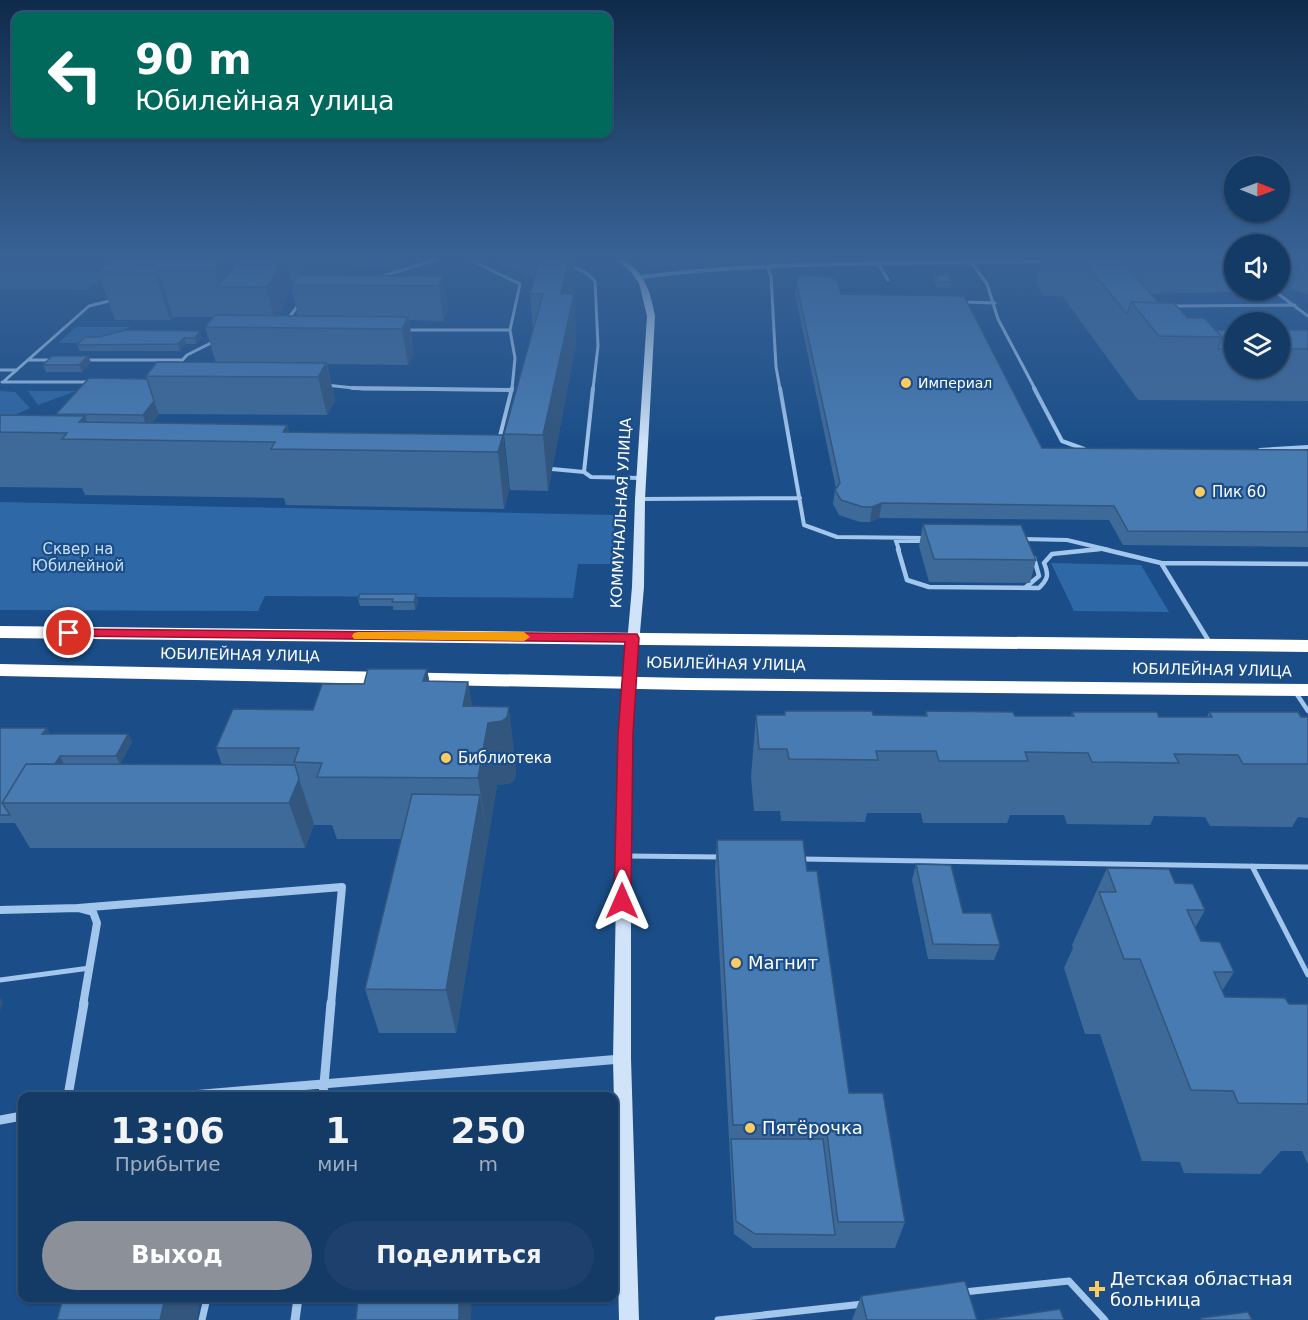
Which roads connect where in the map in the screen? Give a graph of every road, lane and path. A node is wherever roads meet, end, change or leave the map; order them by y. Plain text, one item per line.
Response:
1 (72, 322) edge
2 (512, 322) edge
3 (597, 322) edge
4 (651, 322) edge
5 (774, 322) edge
6 (999, 322) edge
7 (395, 330) edge
8 (510, 330) junction
9 (217, 340) edge
10 (29, 360) junction
11 (64, 360) edge
12 (76, 360) edge
13 (183, 360) junction
14 (0, 370) edge
15 (17, 370) junction
16 (170, 375) edge
17 (101, 382) edge
18 (1, 383) edge
19 (321, 384) edge
20 (512, 390) junction
21 (498, 445) edge
22 (1308, 447) edge
23 (1094, 449) edge
24 (1258, 450) edge
25 (552, 469) dead end
26 (584, 472) junction
27 (642, 478) junction
28 (800, 498) junction
29 (640, 499) junction
30 (896, 539) junction
31 (1022, 539) edge
32 (1102, 548) junction
33 (1030, 552) edge
34 (1161, 563) junction
35 (1308, 564) edge
36 (1025, 588) junction
37 (0, 632) edge
38 (632, 638) junction
39 (1211, 645) junction
40 (1308, 646) edge
41 (2, 673) edge
42 (628, 682) junction
43 (1301, 690) edge
44 (1308, 711) edge
45 (623, 856) junction
46 (726, 857) edge
47 (797, 859) edge
48 (1143, 864) junction
49 (1252, 866) junction
50 (1308, 867) edge
51 (1147, 874) edge
52 (78, 908) junction
53 (0, 910) edge
54 (90, 968) junction
55 (1308, 975) edge
56 (0, 980) edge
57 (622, 1059) junction
58 (324, 1083) junction
59 (69, 1092) edge
60 (254, 1092) edge
61 (323, 1092) edge
62 (18, 1117) edge
63 (0, 1120) edge
64 (953, 1294) edge
65 (206, 1302) edge
66 (297, 1302) edge
67 (871, 1303) edge
68 (744, 1319) edge
69 (202, 1320) edge
70 (295, 1320) edge
71 (629, 1320) edge
72 (718, 1320) edge
73 (1106, 1320) edge

1 - 10 lane
2 - 8 lane
3 - 26 lane
4 - 27 main road, КОММУНАЛЬНАЯ УЛИЦА
5 - 28 lane
6 - 23 lane
7 - 8 lane
8 - 20 lane
9 - 13 lane
10 - 11 lane
10 - 15 lane
12 - 13 lane
13 - 16 lane
14 - 15 lane
15 - 18 lane
17 - 18 lane
19 - 20 lane
20 - 21 lane
22 - 24 lane
25 - 26 lane
26 - 27 lane
27 - 29 main road, КОММУНАЛЬНАЯ УЛИЦА
28 - 29 lane
28 - 30 lane
29 - 38 main road, КОММУНАЛЬНАЯ УЛИЦА
30 - 30 lane
30 - 36 lane
31 - 32 lane
32 - 34 lane
32 - 36 lane
33 - 36 lane
34 - 35 lane
34 - 39 lane
37 - 38 highway, ЮБИЛЕЙНАЯ УЛИЦА
38 - 39 highway, ЮБИЛЕЙНАЯ УЛИЦА
38 - 42 main road, КОММУНАЛЬНАЯ УЛИЦА
39 - 40 highway, ЮБИЛЕЙНАЯ УЛИЦА
41 - 42 highway, ЮБИЛЕЙНАЯ УЛИЦА
42 - 43 highway, ЮБИЛЕЙНАЯ УЛИЦА
42 - 45 main road, КОММУНАЛЬНАЯ УЛИЦА
43 - 44 lane
45 - 46 lane
45 - 57 main road, КОММУНАЛЬНАЯ УЛИЦА
47 - 48 lane
48 - 49 lane
48 - 51 lane
49 - 50 lane
49 - 55 lane
52 - 53 street
52 - 54 street
52 - 58 street
54 - 56 lane
54 - 59 street
57 - 58 street
57 - 71 main road, КОММУНАЛЬНАЯ УЛИЦА
58 - 60 street
58 - 61 street
62 - 63 street
64 - 73 lane
65 - 69 lane
66 - 70 street
67 - 68 lane
68 - 72 lane

